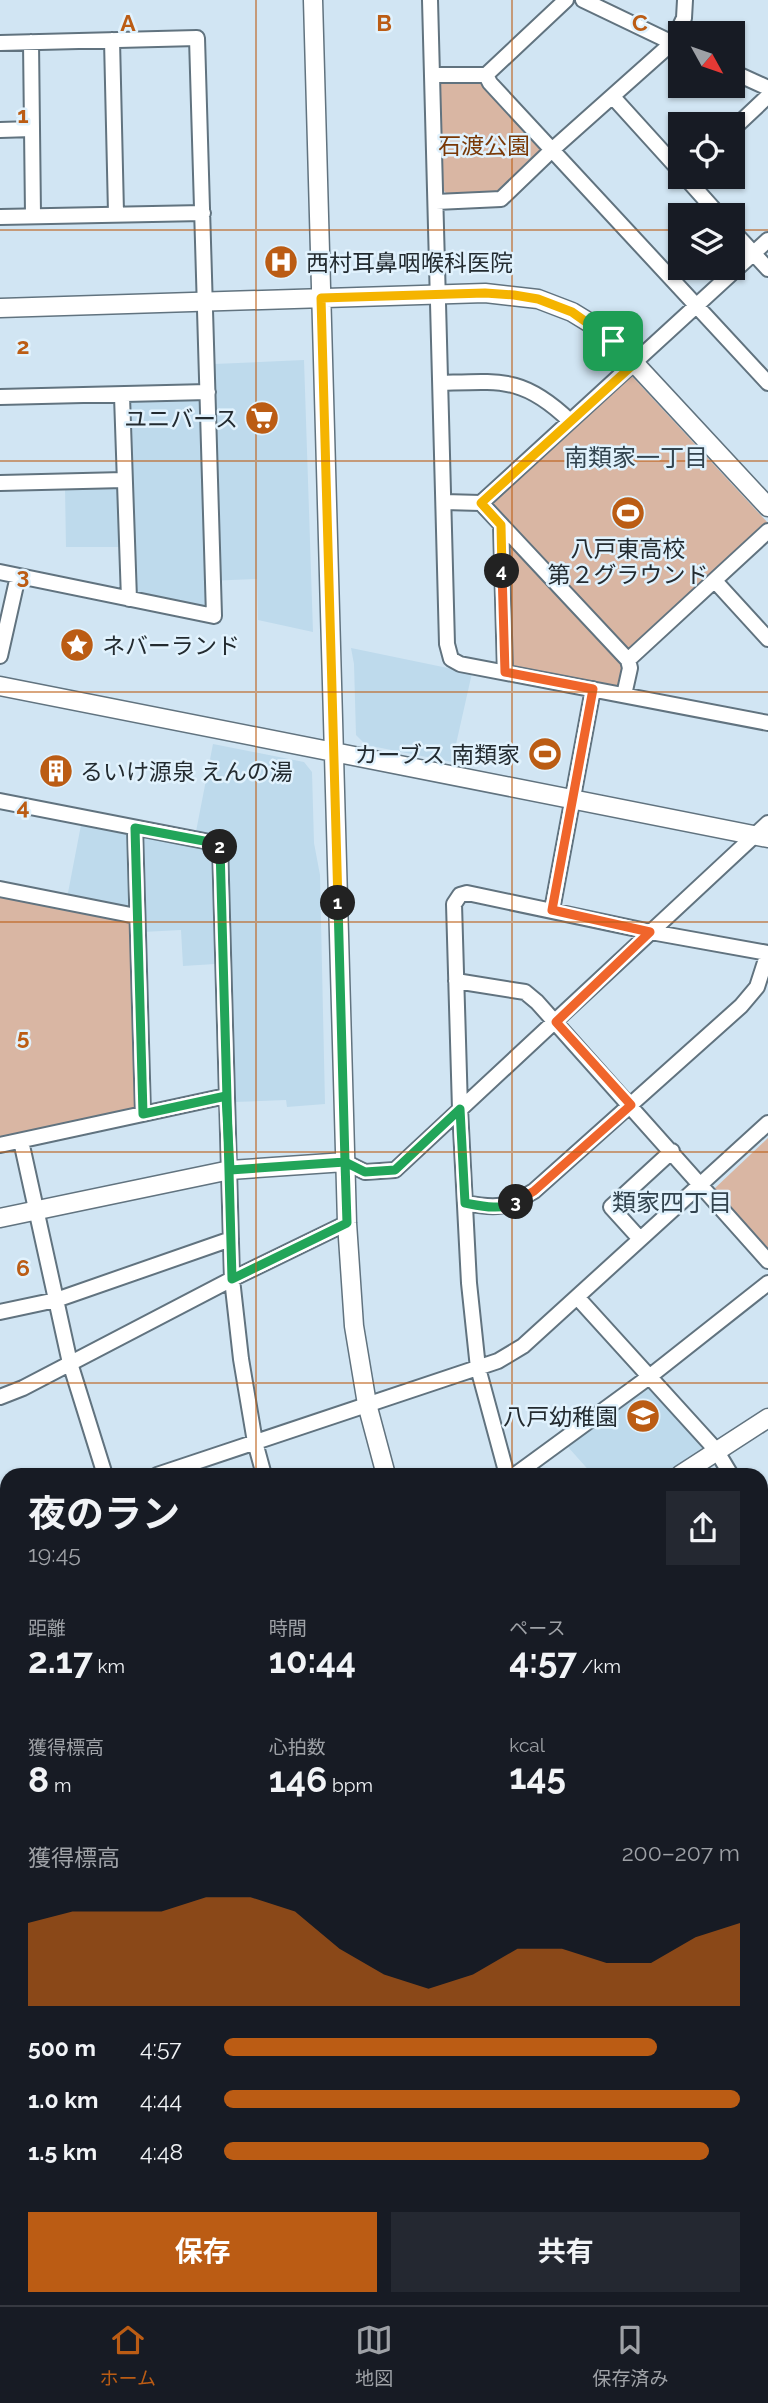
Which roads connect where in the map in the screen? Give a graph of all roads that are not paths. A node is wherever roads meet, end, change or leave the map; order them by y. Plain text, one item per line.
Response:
1 (313, 0) edge
2 (430, 0) edge
3 (566, 0) edge
4 (583, 0) edge
5 (685, 0) edge
6 (683, 21) edge
7 (112, 40) junction
8 (668, 41) edge
9 (31, 42) junction
10 (0, 43) edge
11 (668, 52) edge
12 (433, 75) junction
13 (486, 75) junction
14 (746, 78) edge
15 (768, 88) edge
16 (768, 96) edge
17 (613, 97) junction
18 (745, 118) edge
19 (32, 129) junction
20 (0, 130) edge
21 (553, 149) junction
22 (668, 158) edge
23 (696, 189) edge
24 (436, 202) junction
25 (708, 203) edge
26 (117, 213) junction
27 (203, 213) junction
28 (33, 215) junction
29 (0, 216) edge
30 (768, 240) edge
31 (745, 244) edge
32 (754, 254) junction
33 (768, 269) edge
34 (437, 296) junction
35 (321, 298) junction
36 (205, 302) junction
37 (697, 307) junction
38 (0, 308) edge
39 (635, 363) junction
40 (442, 383) junction
41 (768, 383) edge
42 (208, 392) junction
43 (122, 396) junction
44 (0, 397) edge
45 (570, 421) junction
46 (124, 480) junction
47 (0, 483) edge
48 (444, 502) junction
49 (481, 503) junction
50 (768, 508) edge
51 (501, 525) junction
52 (768, 531) edge
53 (0, 572) edge
54 (18, 576) junction
55 (715, 581) junction
56 (129, 598) junction
57 (768, 639) edge
58 (0, 656) edge
59 (628, 660) junction
60 (505, 672) junction
61 (0, 687) edge
62 (593, 689) junction
63 (624, 695) junction
64 (768, 723) edge
65 (334, 754) junction
66 (573, 800) junction
67 (0, 801) edge
68 (135, 828) junction
69 (764, 832) edge
70 (0, 889) edge
71 (552, 910) junction
72 (136, 916) junction
73 (650, 932) junction
74 (768, 953) edge
75 (456, 981) junction
76 (556, 1022) junction
77 (226, 1096) junction
78 (631, 1105) junction
79 (460, 1109) junction
80 (143, 1114) junction
81 (768, 1122) edge
82 (21, 1141) junction
83 (0, 1145) edge
84 (672, 1151) junction
85 (345, 1162) junction
86 (230, 1170) junction
87 (700, 1184) junction
88 (465, 1203) junction
89 (35, 1210) junction
90 (0, 1218) edge
91 (347, 1223) junction
92 (231, 1239) junction
93 (640, 1239) junction
94 (768, 1261) edge
95 (232, 1279) junction
96 (768, 1283) edge
97 (577, 1297) junction
98 (56, 1300) junction
99 (0, 1312) edge
100 (70, 1363) junction
101 (478, 1368) junction
102 (649, 1377) junction
103 (0, 1397) edge
104 (367, 1404) junction
105 (768, 1418) edge
106 (255, 1442) junction
107 (716, 1450) junction
108 (103, 1468) edge
109 (179, 1468) edge
110 (262, 1468) edge
111 (384, 1468) edge
112 (505, 1468) edge
113 (525, 1468) edge
114 (690, 1468) edge
115 (727, 1468) edge

1 - 35 street
2 - 12 street
3 - 13 street
4 - 8 street
5 - 6 street
7 - 9 street
7 - 26 street
7 - 27 street
9 - 10 street
9 - 19 street
11 - 17 street
12 - 13 street
12 - 24 street
13 - 21 street
14 - 15 street
16 - 18 street
17 - 21 street
17 - 22 street
19 - 20 street
19 - 28 street
21 - 24 street
21 - 37 street
23 - 25 street
24 - 34 street
26 - 27 street
26 - 28 street
27 - 36 street
28 - 29 street
30 - 32 street
31 - 32 street
32 - 33 street
32 - 37 street
34 - 35 street
34 - 39 street
34 - 40 street
35 - 36 street
35 - 65 street
36 - 38 street
36 - 42 street
37 - 39 street
37 - 41 street
39 - 45 street
39 - 50 street
40 - 45 street
40 - 48 street
42 - 43 street
42 - 56 street
43 - 44 street
43 - 46 street
45 - 49 street
46 - 47 street
46 - 56 street
48 - 49 street
48 - 60 street
49 - 51 street
51 - 59 street
51 - 60 street
52 - 55 street
53 - 54 street
54 - 56 street
54 - 58 street
55 - 57 street
55 - 59 street
59 - 63 street
60 - 62 street
61 - 65 street
62 - 63 street
62 - 66 street
63 - 64 street
65 - 66 street
65 - 85 street
66 - 69 street
66 - 71 street
67 - 68 street
68 - 72 street
68 - 77 street
69 - 73 street
70 - 72 street
71 - 73 street
71 - 75 street
72 - 80 street
73 - 74 street
73 - 76 street
74 - 78 street
75 - 76 street
75 - 79 street
76 - 78 street
76 - 79 street
77 - 80 street
77 - 86 street
78 - 84 street
78 - 88 street
79 - 85 street
79 - 88 street
80 - 82 street
81 - 87 street
82 - 83 street
82 - 89 street
84 - 87 street
84 - 93 street
85 - 86 street
85 - 91 street
86 - 89 street
86 - 92 street
87 - 93 street
87 - 94 street
88 - 101 street
89 - 90 street
89 - 98 street
91 - 95 street
91 - 104 street
92 - 95 street
92 - 98 street
93 - 97 street
95 - 100 street
95 - 106 street
96 - 102 street
97 - 101 street
97 - 102 street
98 - 99 street
98 - 100 street
100 - 103 street
100 - 108 street
101 - 104 street
101 - 112 street
102 - 107 street
102 - 113 street
104 - 106 street
104 - 111 street
105 - 107 street
106 - 109 street
106 - 110 street
107 - 114 street
107 - 115 street

